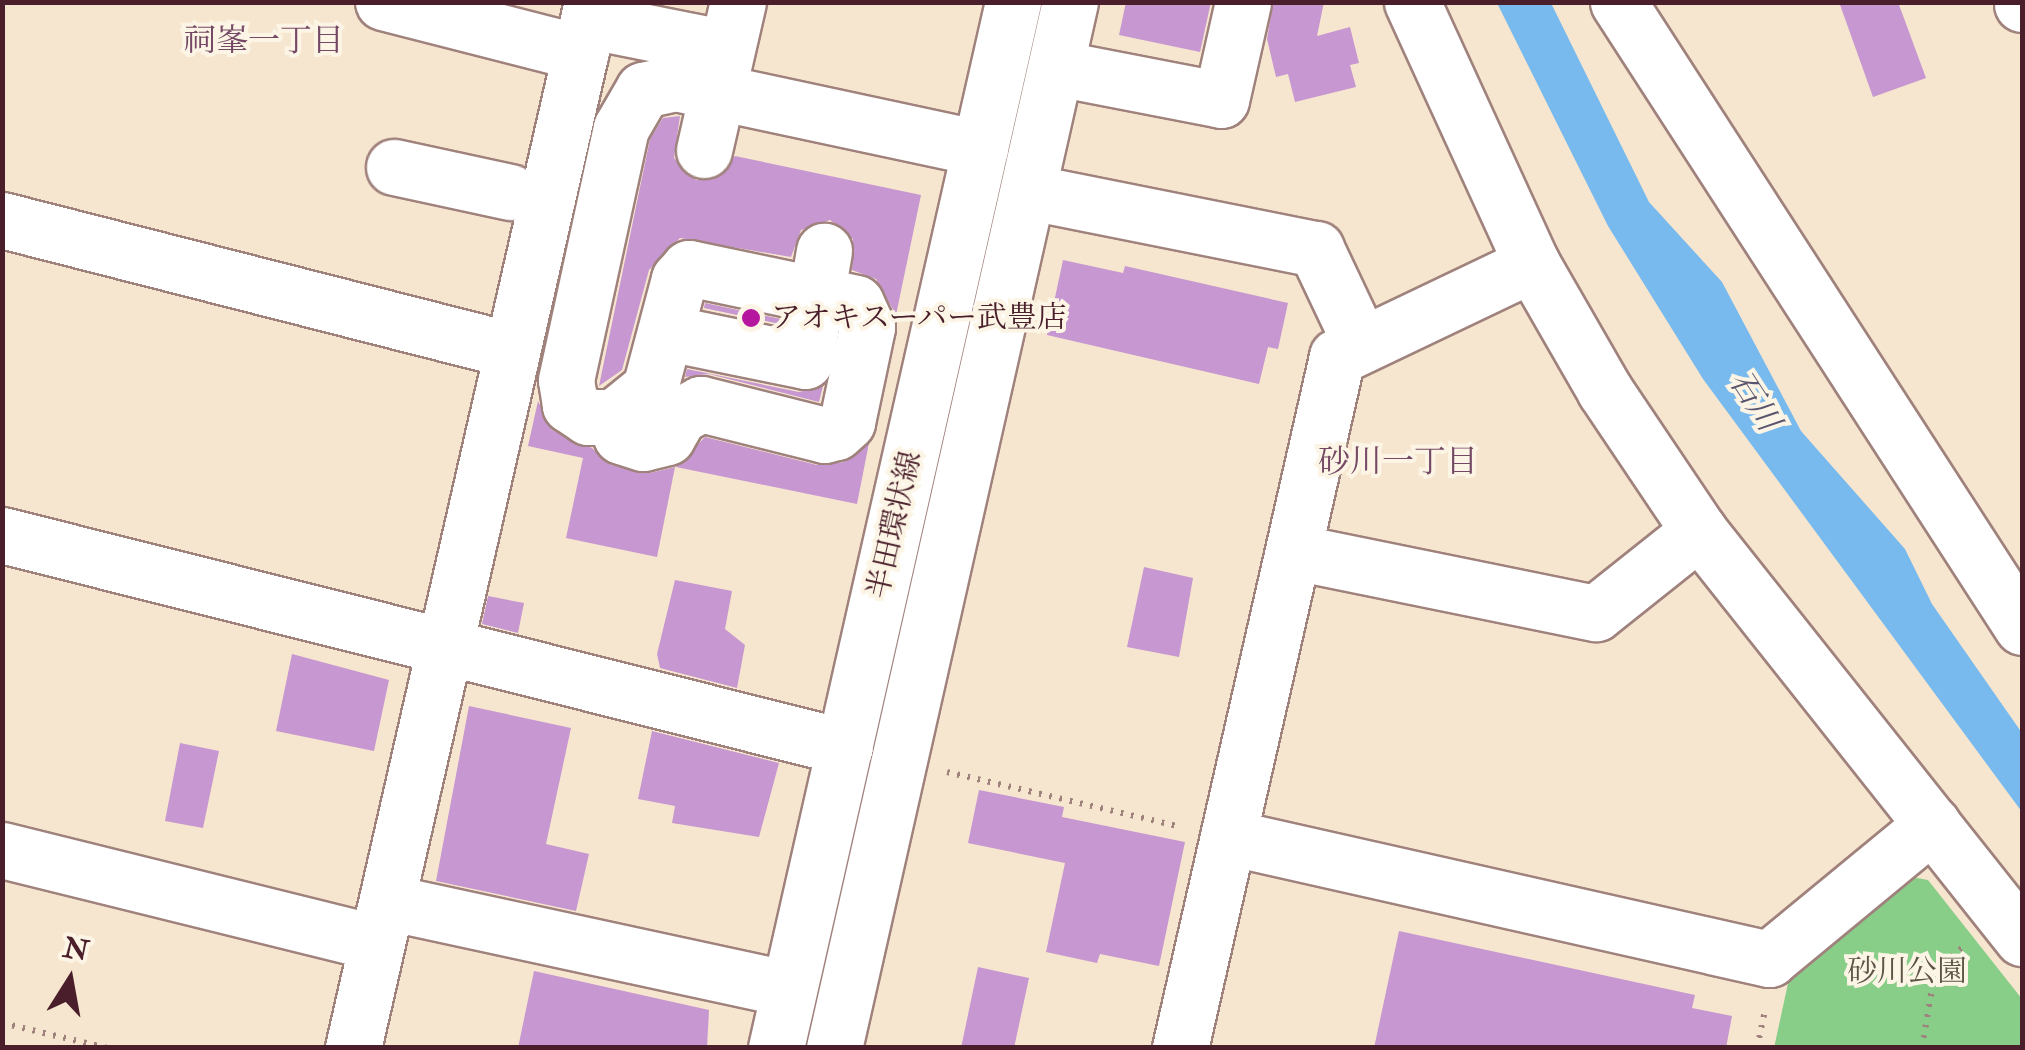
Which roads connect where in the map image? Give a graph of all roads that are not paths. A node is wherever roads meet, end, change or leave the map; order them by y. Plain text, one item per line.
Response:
1 (383, 2) edge
2 (1013, 2) edge
3 (1070, 2) edge
4 (1244, 2) edge
5 (1412, 2) edge
6 (1618, 2) edge
7 (581, 36) edge
8 (727, 47) edge
9 (1056, 68) junction
10 (980, 148) junction
11 (704, 150) dead end
12 (394, 167) dead end
13 (1030, 192) junction
14 (2, 220) edge
15 (1532, 264) junction
16 (821, 273) junction
17 (688, 337) dead end
18 (1362, 344) junction
19 (511, 350) junction
20 (614, 417) junction
21 (1699, 531) junction
22 (2, 535) edge
23 (1295, 552) junction
24 (2022, 627) edge
25 (444, 650) junction
26 (845, 747) junction
27 (1933, 824) junction
28 (1228, 837) junction
29 (2, 850) edge
30 (381, 922) junction
31 (1997, 939) edge
32 (789, 989) junction
33 (353, 1048) edge
34 (776, 1048) edge
35 (834, 1048) edge
36 (1180, 1048) edge

1 - 7 street
2 - 10 street, 半田環状線
3 - 9 street, 半田環状線
4 - 9 street
5 - 15 street
6 - 24 street
7 - 8 street
7 - 12 street
7 - 19 street
8 - 10 street
8 - 11 street
8 - 20 street
9 - 13 street, 半田環状線
10 - 26 street, 半田環状線
13 - 18 street
13 - 35 street, 半田環状線
14 - 19 street
15 - 18 street
15 - 21 street
16 - 17 street
16 - 20 street
16 - 20 street
18 - 23 street
19 - 25 street
21 - 23 street
21 - 27 street
22 - 25 street
23 - 28 street
25 - 26 street
25 - 30 street
26 - 32 street, 半田環状線
27 - 28 street
27 - 31 street
28 - 36 street
29 - 30 street
30 - 32 street
30 - 33 street
32 - 34 street, 半田環状線

